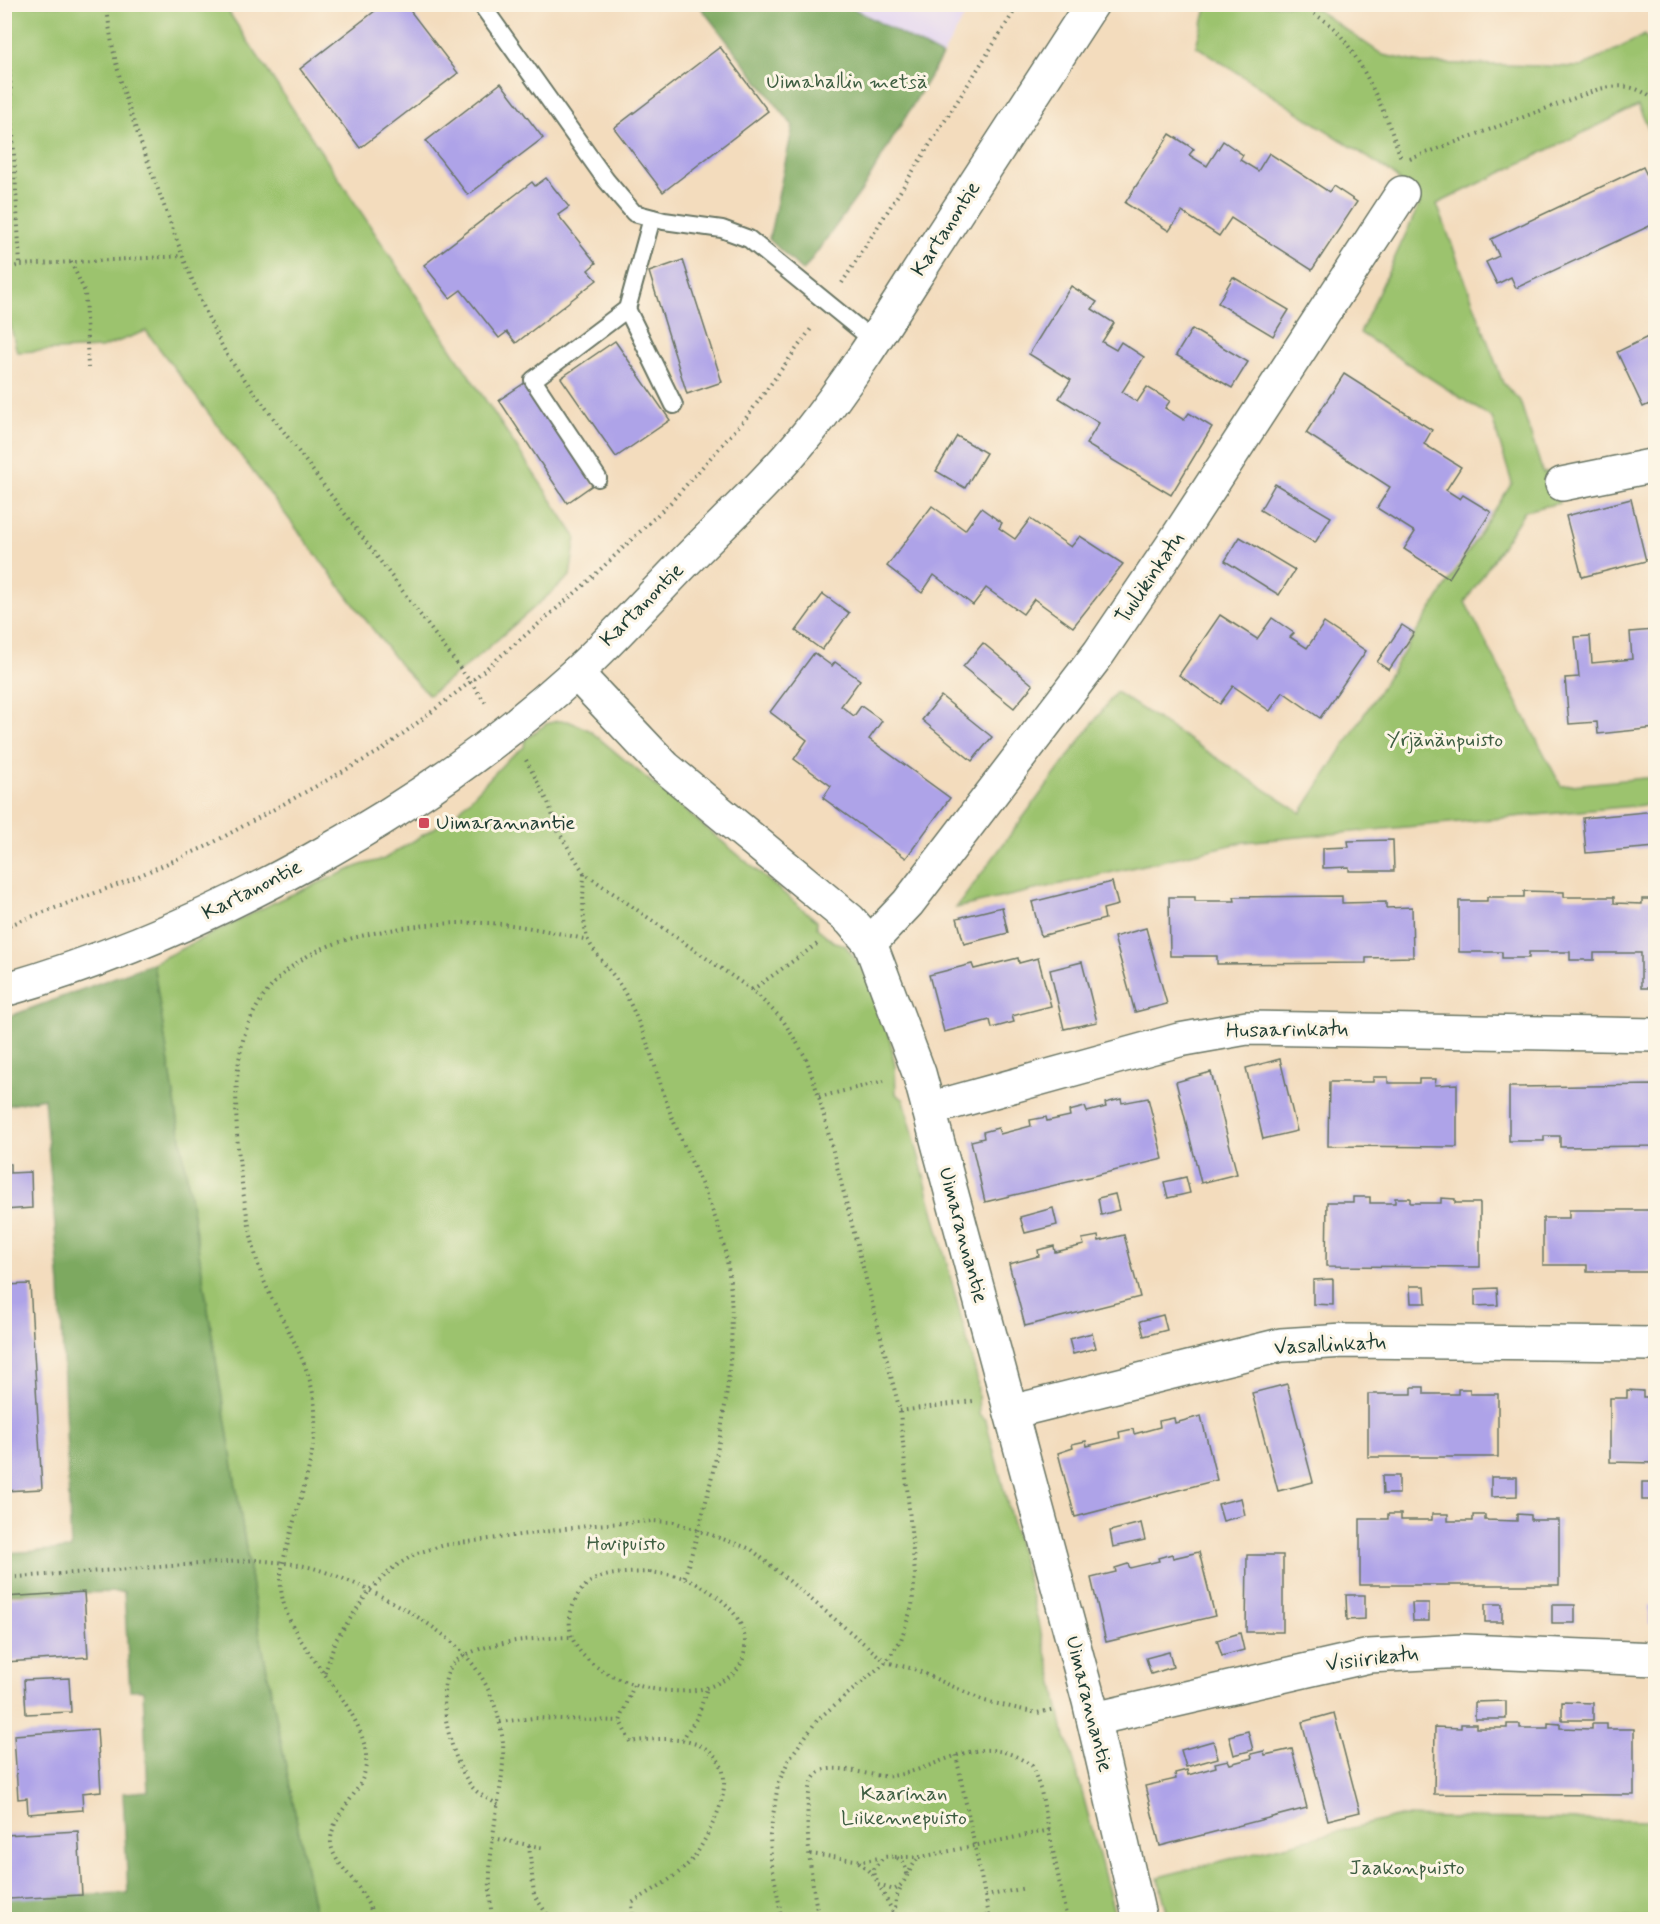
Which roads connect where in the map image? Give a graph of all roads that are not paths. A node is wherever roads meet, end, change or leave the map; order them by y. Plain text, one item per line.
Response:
1 (480, 4) edge
2 (1092, 4) edge
3 (1402, 193) dead end
4 (652, 218) junction
5 (627, 309) junction
6 (874, 341) junction
7 (674, 405) dead end
8 (1656, 465) edge
9 (597, 478) dead end
10 (1562, 484) dead end
11 (576, 673) junction
12 (860, 931) junction
13 (4, 990) edge
14 (1656, 1035) edge
15 (929, 1110) junction
16 (1656, 1344) edge
17 (1008, 1400) junction
18 (1656, 1659) edge
19 (1092, 1710) junction
20 (1140, 1920) edge

1 - 4 lane
2 - 6 street, Kartanontie
3 - 12 street, Tuulikinkatu
4 - 5 lane
4 - 6 lane
5 - 7 lane
5 - 9 lane
6 - 11 street, Kartanontie
8 - 10 street
11 - 12 street, Uimarannantie
11 - 13 street, Kartanontie
12 - 15 street, Uimarannantie
14 - 15 street, Husaarinkatu
15 - 17 street, Uimarannantie
16 - 17 street, Vasallinkatu
17 - 19 street, Uimarannantie
18 - 19 street, Visiirikatu
19 - 20 street, Uimarannantie

